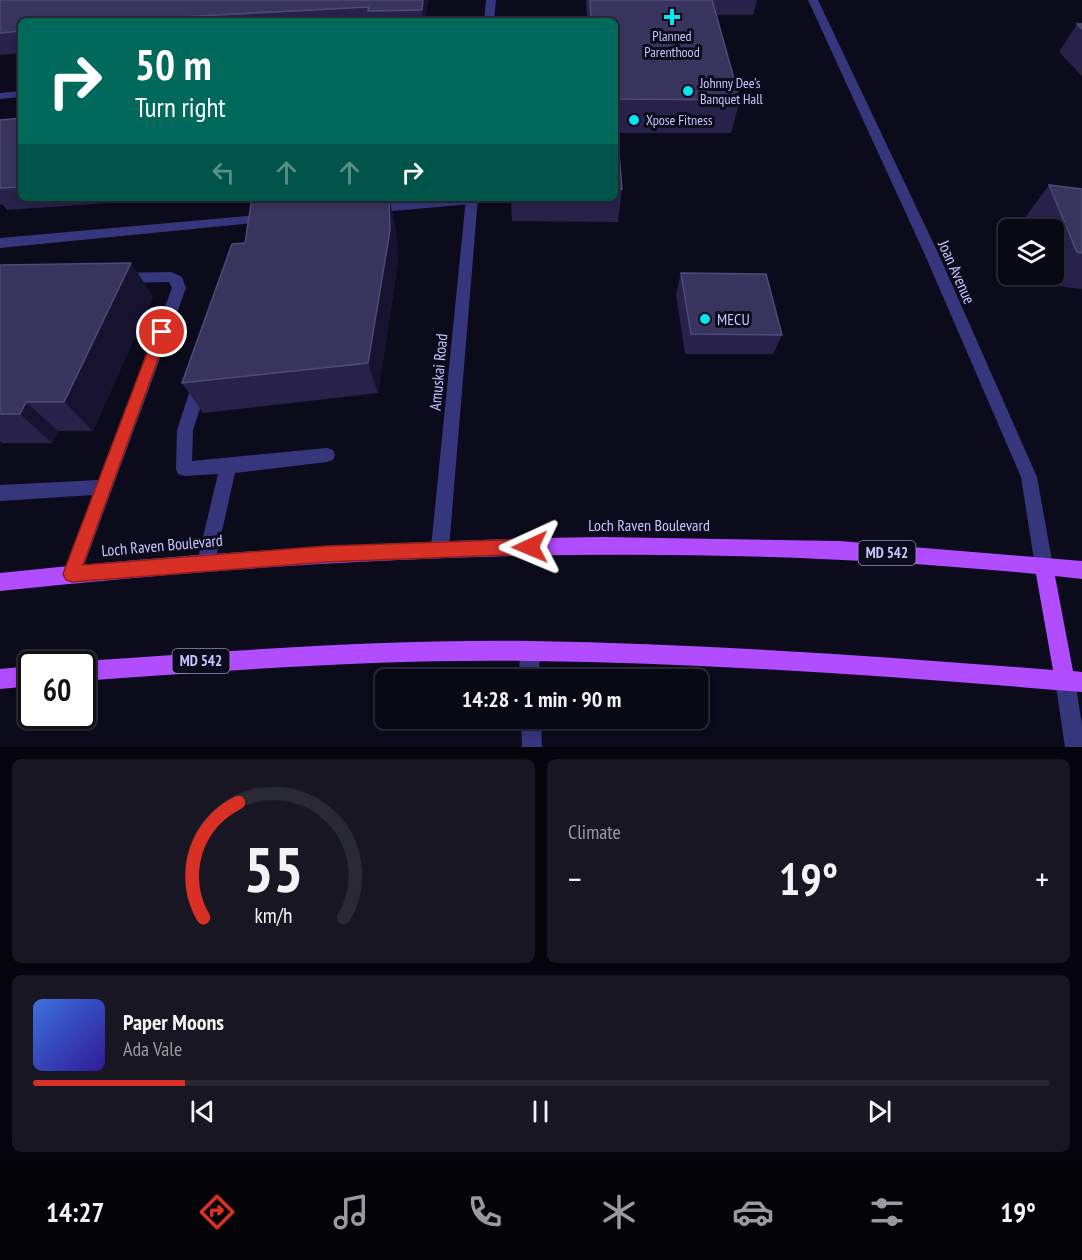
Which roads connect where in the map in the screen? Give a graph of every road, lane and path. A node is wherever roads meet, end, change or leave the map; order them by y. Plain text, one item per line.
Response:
1 (491, 0) edge
2 (813, 0) edge
3 (489, 18) edge
4 (18, 94) edge
5 (0, 96) edge
6 (452, 201) edge
7 (472, 201) edge
8 (353, 211) edge
9 (282, 217) edge
10 (0, 243) edge
11 (102, 279) edge
12 (207, 364) edge
13 (327, 455) dead end
14 (228, 466) junction
15 (103, 487) junction
16 (0, 493) edge
17 (440, 548) junction
18 (206, 562) junction
19 (1044, 566) junction
20 (1082, 570) edge
21 (72, 574) junction
22 (0, 582) edge
23 (529, 651) junction
24 (96, 669) edge
25 (530, 669) edge
26 (18, 677) edge
27 (0, 679) edge
28 (1073, 681) edge
29 (531, 729) edge
30 (532, 747) edge
31 (1075, 747) edge

1 - 3 street
2 - 19 street, Joan Avenue
4 - 5 street
6 - 8 street
7 - 17 street, Amuskai Road
9 - 10 street
11 - 15 street
12 - 14 street
13 - 14 street
14 - 18 street
15 - 16 street
15 - 21 street
17 - 18 main road, Loch Raven Boulevard / MD 542
17 - 19 main road, Loch Raven Boulevard / MD 542
18 - 21 main road, Loch Raven Boulevard / MD 542
19 - 20 main road, Loch Raven Boulevard / MD 542
19 - 28 main road
21 - 22 main road, Loch Raven Boulevard / MD 542
23 - 24 main road, MD 542
23 - 25 street
23 - 28 main road, MD 542
26 - 27 main road
28 - 31 street
29 - 30 street

